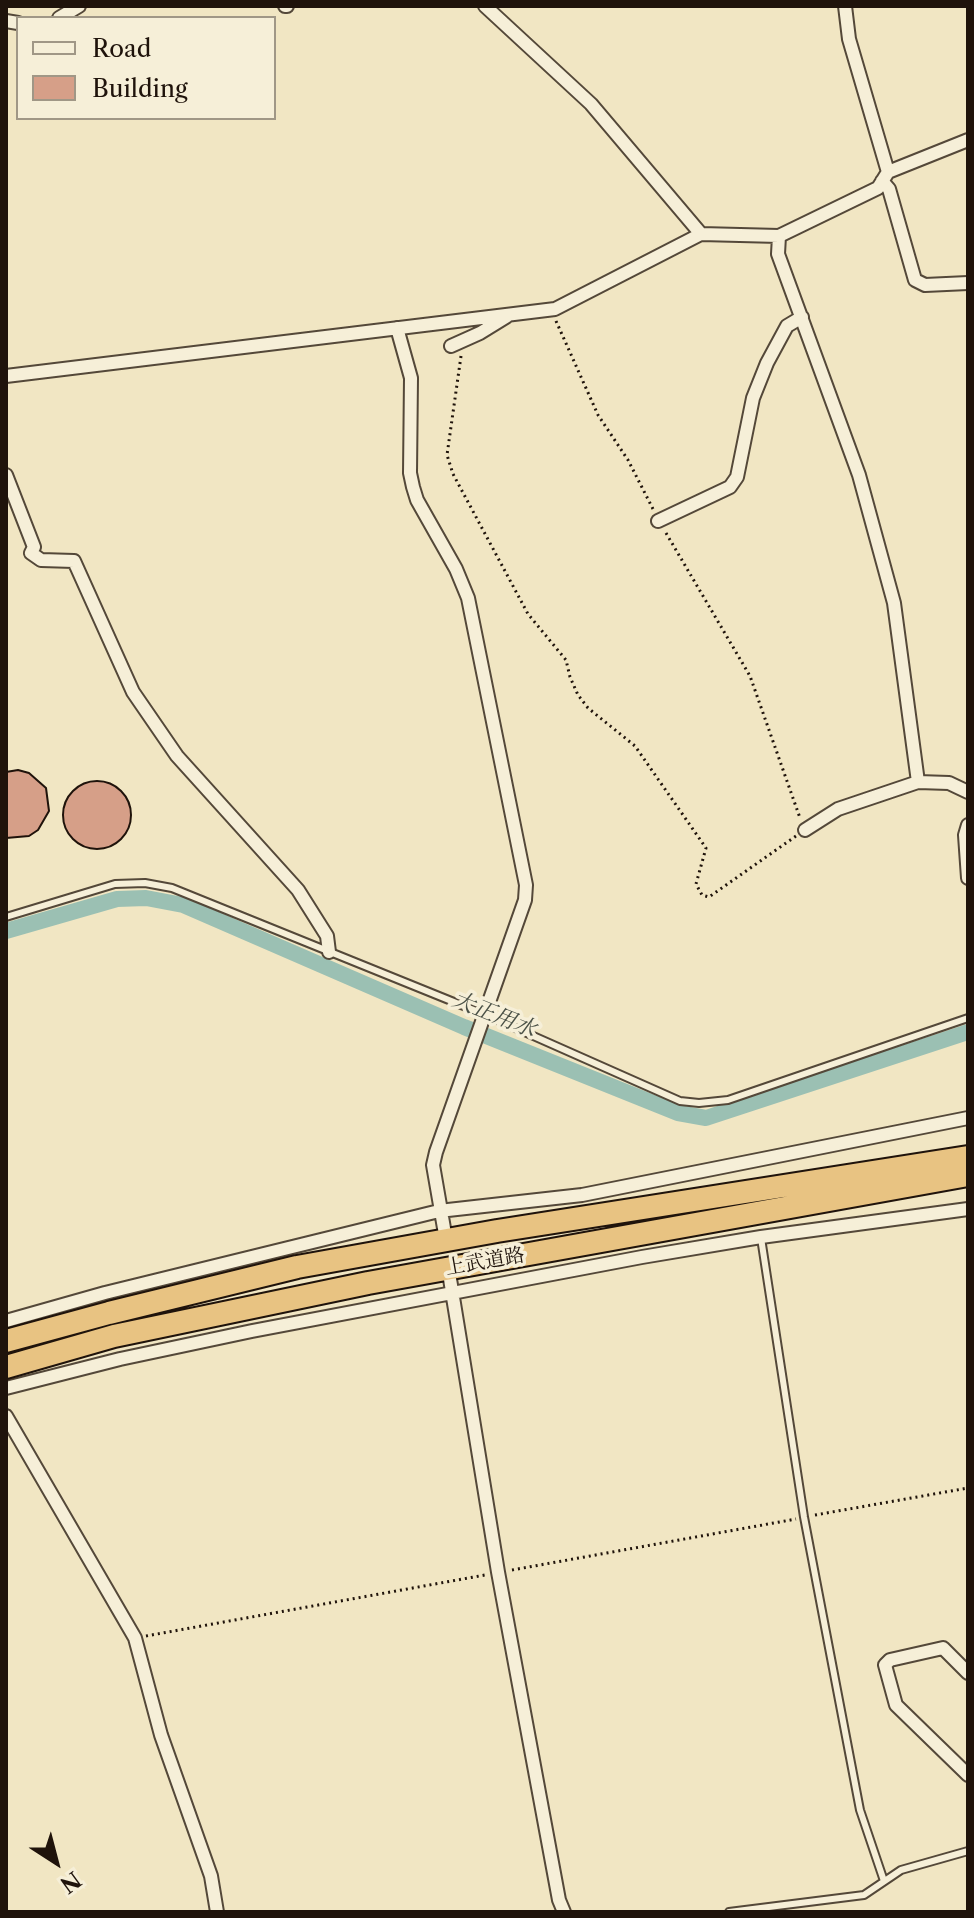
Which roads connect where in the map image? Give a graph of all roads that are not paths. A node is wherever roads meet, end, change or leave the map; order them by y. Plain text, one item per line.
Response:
1 (485, 6) edge
2 (845, 6) edge
3 (968, 140) edge
4 (885, 176) junction
5 (701, 234) junction
6 (779, 236) junction
7 (968, 283) edge
8 (509, 315) junction
9 (802, 317) junction
10 (397, 328) junction
11 (457, 343) road end
12 (6, 376) edge
13 (6, 475) edge
14 (658, 521) road end
15 (918, 782) junction
16 (968, 792) edge
17 (968, 825) edge
18 (805, 830) road end
19 (968, 878) edge
20 (6, 917) edge
21 (329, 952) junction
22 (968, 1018) edge
23 (485, 1019) junction
24 (968, 1118) edge
25 (968, 1157) edge
26 (968, 1175) edge
27 (968, 1209) edge
28 (439, 1211) junction
29 (445, 1234) dead end
30 (761, 1237) junction
31 (450, 1279) dead end
32 (452, 1293) junction
33 (6, 1321) edge
34 (6, 1341) edge
35 (6, 1367) edge
36 (6, 1388) edge
37 (6, 1416) edge
38 (968, 1673) edge
39 (968, 1775) edge
40 (968, 1851) edge
41 (884, 1881) junction
42 (217, 1912) edge
43 (564, 1912) edge
44 (729, 1912) edge

1 - 5 street
2 - 4 street
3 - 4 street
4 - 6 street
4 - 7 street
5 - 6 street
5 - 8 street
6 - 9 street
8 - 10 street
8 - 11 street
9 - 14 street
9 - 15 street
10 - 12 street
10 - 23 street
13 - 21 street
15 - 16 street
15 - 18 street
17 - 19 street
20 - 21 lane
21 - 23 lane
22 - 23 lane
23 - 28 street
24 - 28 street
25 - 34 highway, 上武道路
26 - 35 highway, 上武道路
27 - 30 street
28 - 29 street
28 - 33 street
30 - 32 street
30 - 41 lane
31 - 32 street
32 - 36 street
32 - 43 street
37 - 42 street
38 - 39 street
40 - 41 lane
41 - 44 lane

